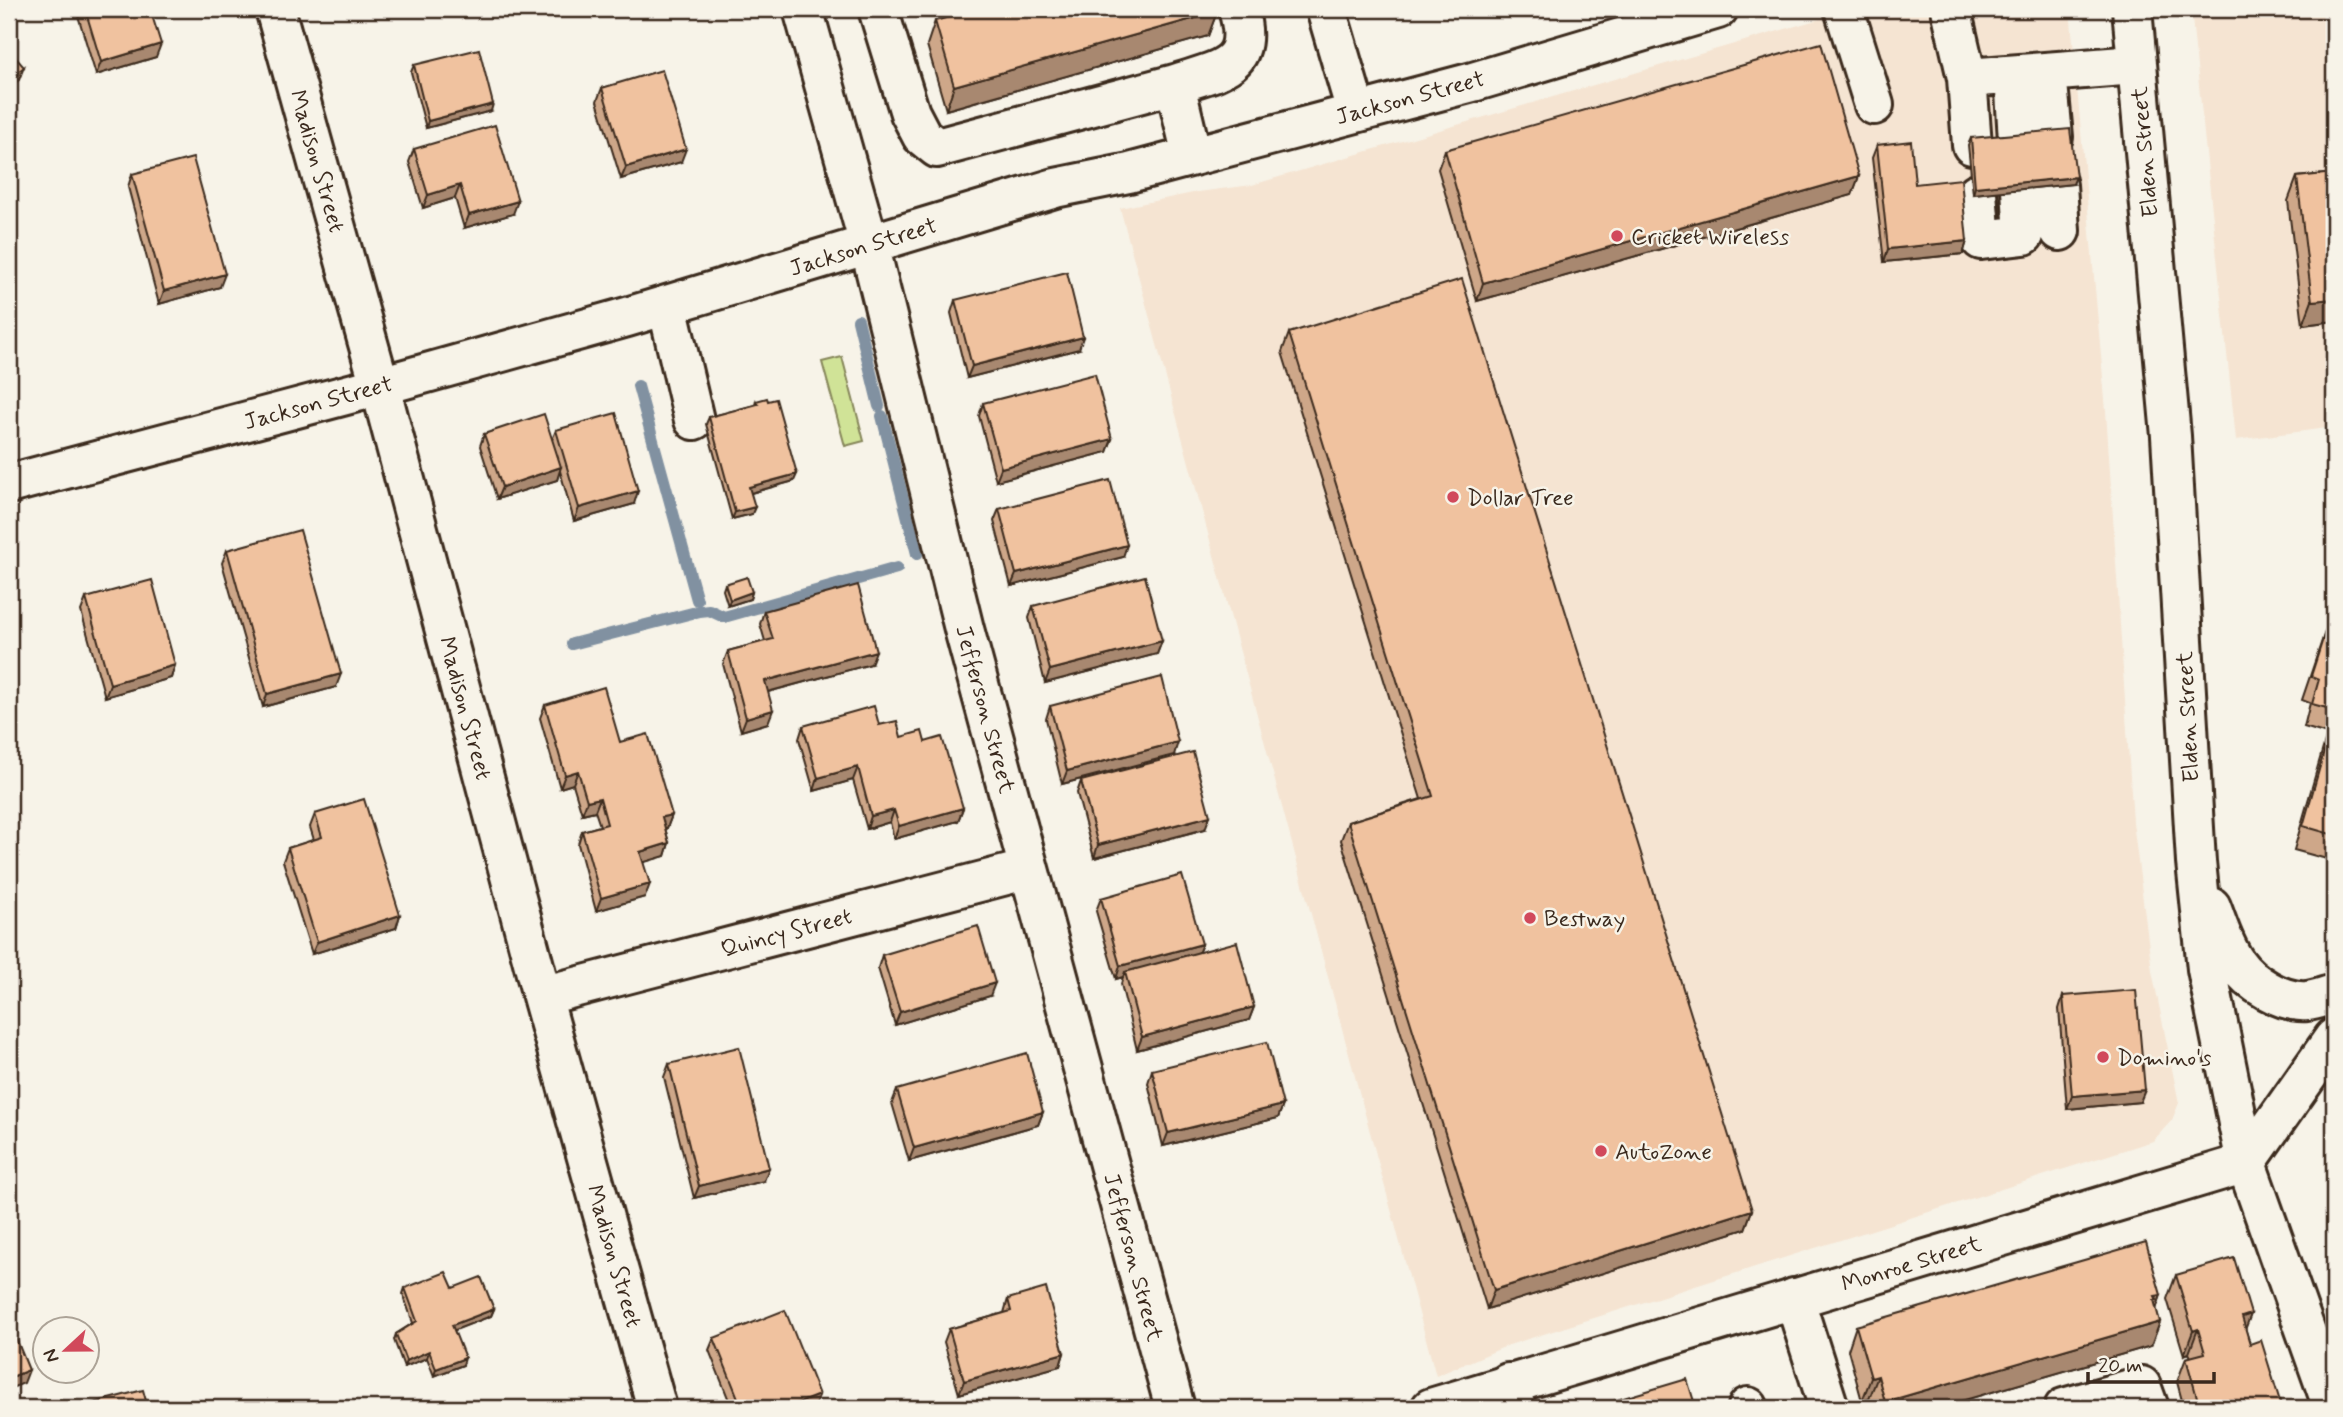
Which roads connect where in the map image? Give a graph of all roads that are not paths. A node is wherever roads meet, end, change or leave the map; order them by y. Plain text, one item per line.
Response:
1 (275, 9) edge
2 (803, 9) edge
3 (878, 9) edge
4 (1238, 9) edge
5 (1326, 9) edge
6 (1718, 9) edge
7 (1844, 9) edge
8 (1951, 9) edge
9 (2132, 9) edge
10 (2136, 65) junction
11 (2031, 74) junction
12 (1966, 78) junction
13 (1175, 84) junction
14 (1874, 105) dead end
15 (1356, 111) junction
16 (2035, 138) edge
17 (1972, 145) edge
18 (1192, 156) junction
19 (1977, 193) edge
20 (2060, 231) dead end
21 (869, 244) junction
22 (667, 305) junction
23 (380, 386) junction
24 (694, 420) dead end
25 (9, 484) edge
26 (2196, 862) junction
27 (1029, 869) junction
28 (2334, 994) edge
29 (542, 996) junction
30 (2327, 1061) edge
31 (2246, 1163) junction
32 (1794, 1298) junction
33 (1512, 1396) edge
34 (657, 1408) edge
35 (1175, 1408) edge
36 (1431, 1408) edge
37 (1829, 1408) edge
38 (2064, 1408) edge
39 (2149, 1408) edge
40 (2333, 1408) edge

1 - 23 street, Madison Street
2 - 21 street, Jefferson Street
3 - 13 street
4 - 13 street
5 - 15 street
6 - 15 street, Jackson Street
7 - 14 street
8 - 12 street
9 - 10 street, Elden Street
10 - 11 street
10 - 26 street, Elden Street
11 - 12 street
11 - 16 street
12 - 17 street
13 - 18 street
15 - 18 street, Jackson Street
18 - 21 street, Jackson Street
19 - 20 street
21 - 22 street, Jackson Street
21 - 27 street, Jefferson Street
22 - 23 street, Jackson Street
22 - 24 street
23 - 25 street, Jackson Street
23 - 29 street, Madison Street
26 - 28 street
26 - 31 street, Elden Street
27 - 29 street, Quincy Street
27 - 35 street, Jefferson Street
29 - 34 street, Madison Street
30 - 31 street
31 - 32 street, Monroe Street
31 - 40 street, Elden Street
32 - 33 street, Monroe Street
32 - 37 street
33 - 36 street, Monroe Street
38 - 39 street

